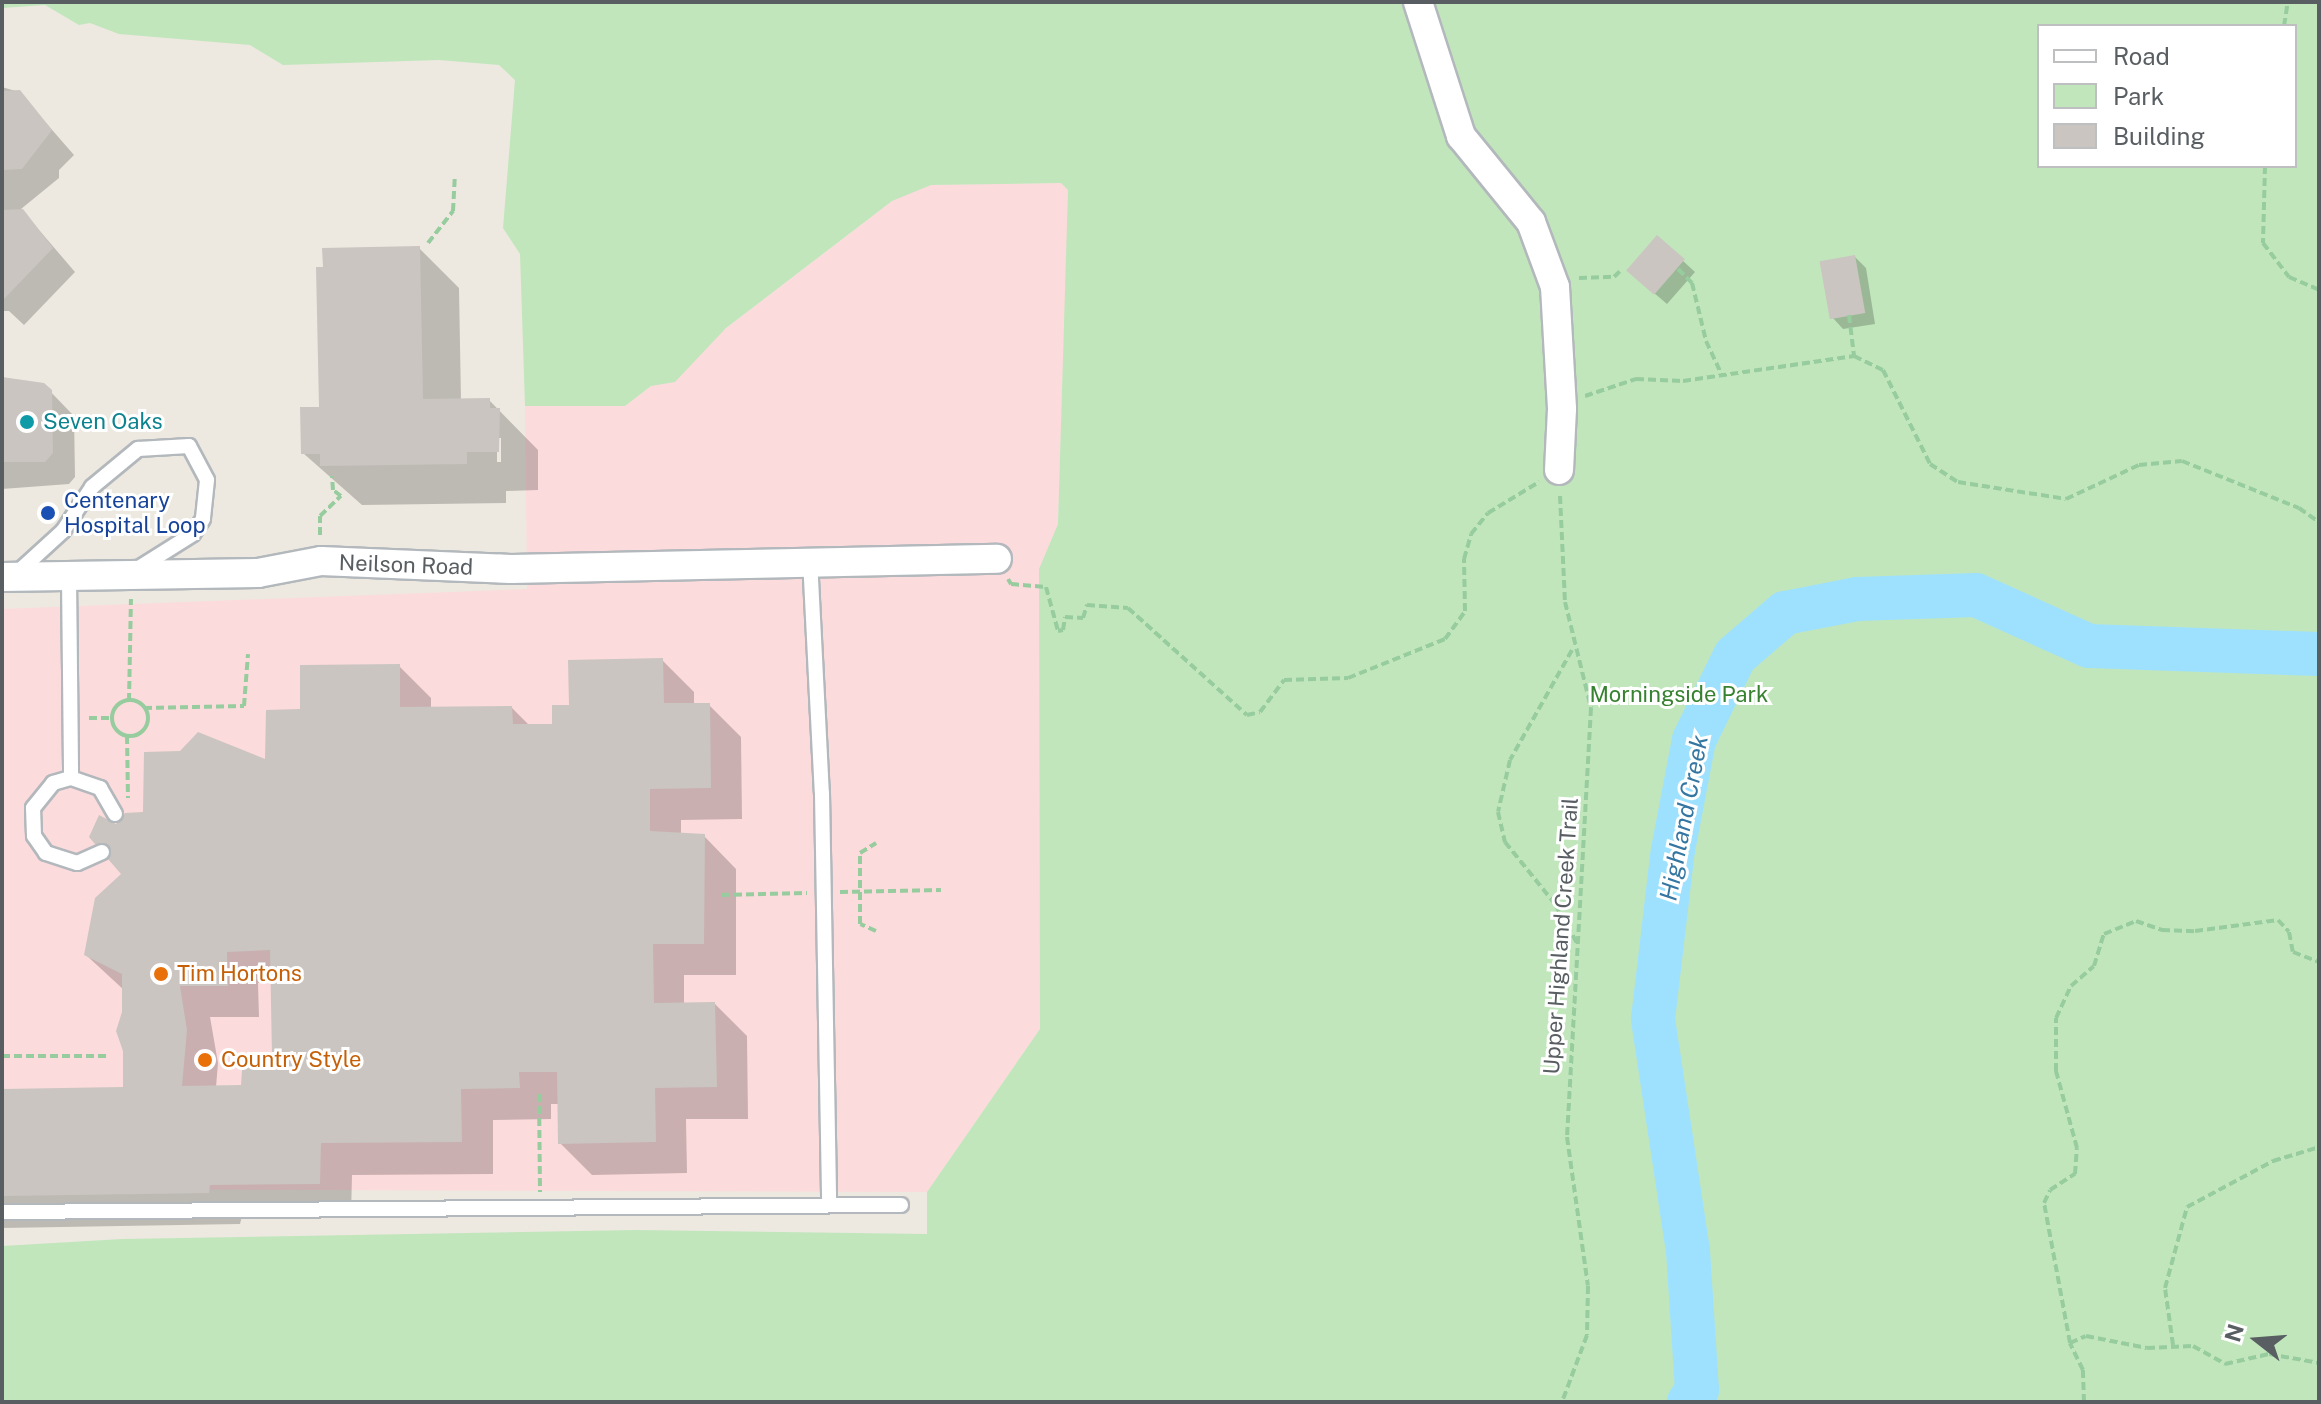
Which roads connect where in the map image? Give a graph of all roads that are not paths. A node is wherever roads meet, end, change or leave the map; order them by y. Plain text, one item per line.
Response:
1 (1418, 2) edge
2 (1559, 470) road end
3 (810, 559) junction
4 (997, 559) road end
5 (129, 575) junction
6 (8, 577) edge
7 (69, 577) junction
8 (71, 778) junction
9 (114, 812) road end
10 (102, 852) dead end
11 (829, 1205) junction
12 (901, 1205) dead end
13 (2, 1212) edge

1 - 2 street
3 - 4 street, Neilson Road
3 - 5 street, Neilson Road
3 - 11 lane
5 - 6 lane
5 - 7 street, Neilson Road
6 - 7 street, Neilson Road
7 - 8 lane
8 - 9 lane
8 - 10 lane
11 - 12 lane
11 - 13 lane

